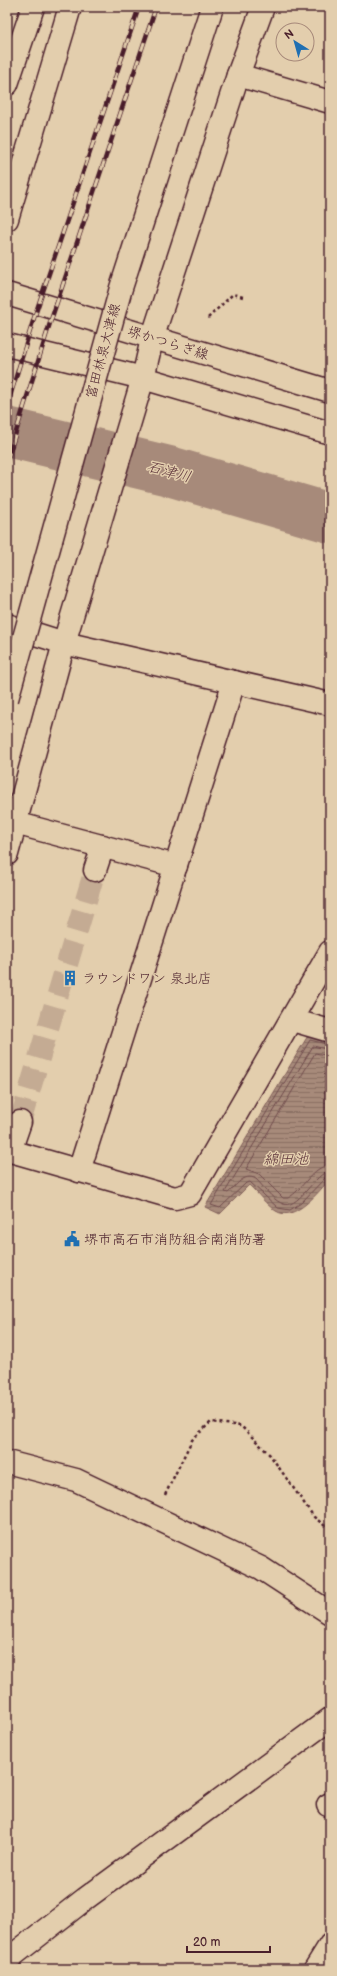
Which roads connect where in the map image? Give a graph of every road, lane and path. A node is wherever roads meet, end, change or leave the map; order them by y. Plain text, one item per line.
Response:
1 (32, 7) edge
2 (70, 7) edge
3 (212, 7) edge
4 (263, 7) edge
5 (238, 75) junction
6 (7, 84) edge
7 (330, 102) edge
8 (7, 219) edge
9 (7, 294) edge
10 (243, 297) dead end
11 (208, 318) dead end
12 (152, 339) junction
13 (7, 345) edge
14 (143, 378) junction
15 (330, 391) edge
16 (330, 433) edge
17 (7, 625) edge
18 (64, 643) junction
19 (234, 682) junction
20 (7, 699) edge
21 (330, 704) edge
22 (15, 823) junction
23 (103, 846) junction
24 (7, 854) edge
25 (176, 866) junction
26 (95, 870) tunnel mouth
27 (330, 952) edge
28 (292, 1020) junction
29 (330, 1031) edge
30 (20, 1122) tunnel mouth
31 (8, 1150) edge
32 (79, 1170) junction
33 (7, 1462) edge
34 (154, 1517) junction
35 (330, 1530) edge
36 (330, 1613) edge
37 (330, 1719) edge
38 (330, 1944) edge
39 (7, 1960) edge
40 (315, 1969) edge

1 - 6 main road
2 - 8 main road
3 - 20 main road, 富田林泉大津線, bridge
4 - 5 main road
5 - 7 main road
5 - 12 main road
9 - 12 main road, 堺かつらぎ線
10 - 11 path
12 - 14 main road
12 - 15 main road, 堺かつらぎ線
13 - 14 main road
14 - 16 main road
14 - 18 main road
17 - 18 main road
18 - 19 main road
18 - 22 main road
19 - 21 main road
19 - 25 main road
22 - 23 main road
22 - 24 main road
23 - 25 main road
23 - 26 main road
25 - 32 main road
27 - 28 main road
28 - 29 main road
28 - 32 main road
30 - 31 main road
31 - 32 main road
33 - 34 main road
34 - 35 path
34 - 36 main road
37 - 39 main road
38 - 40 main road

